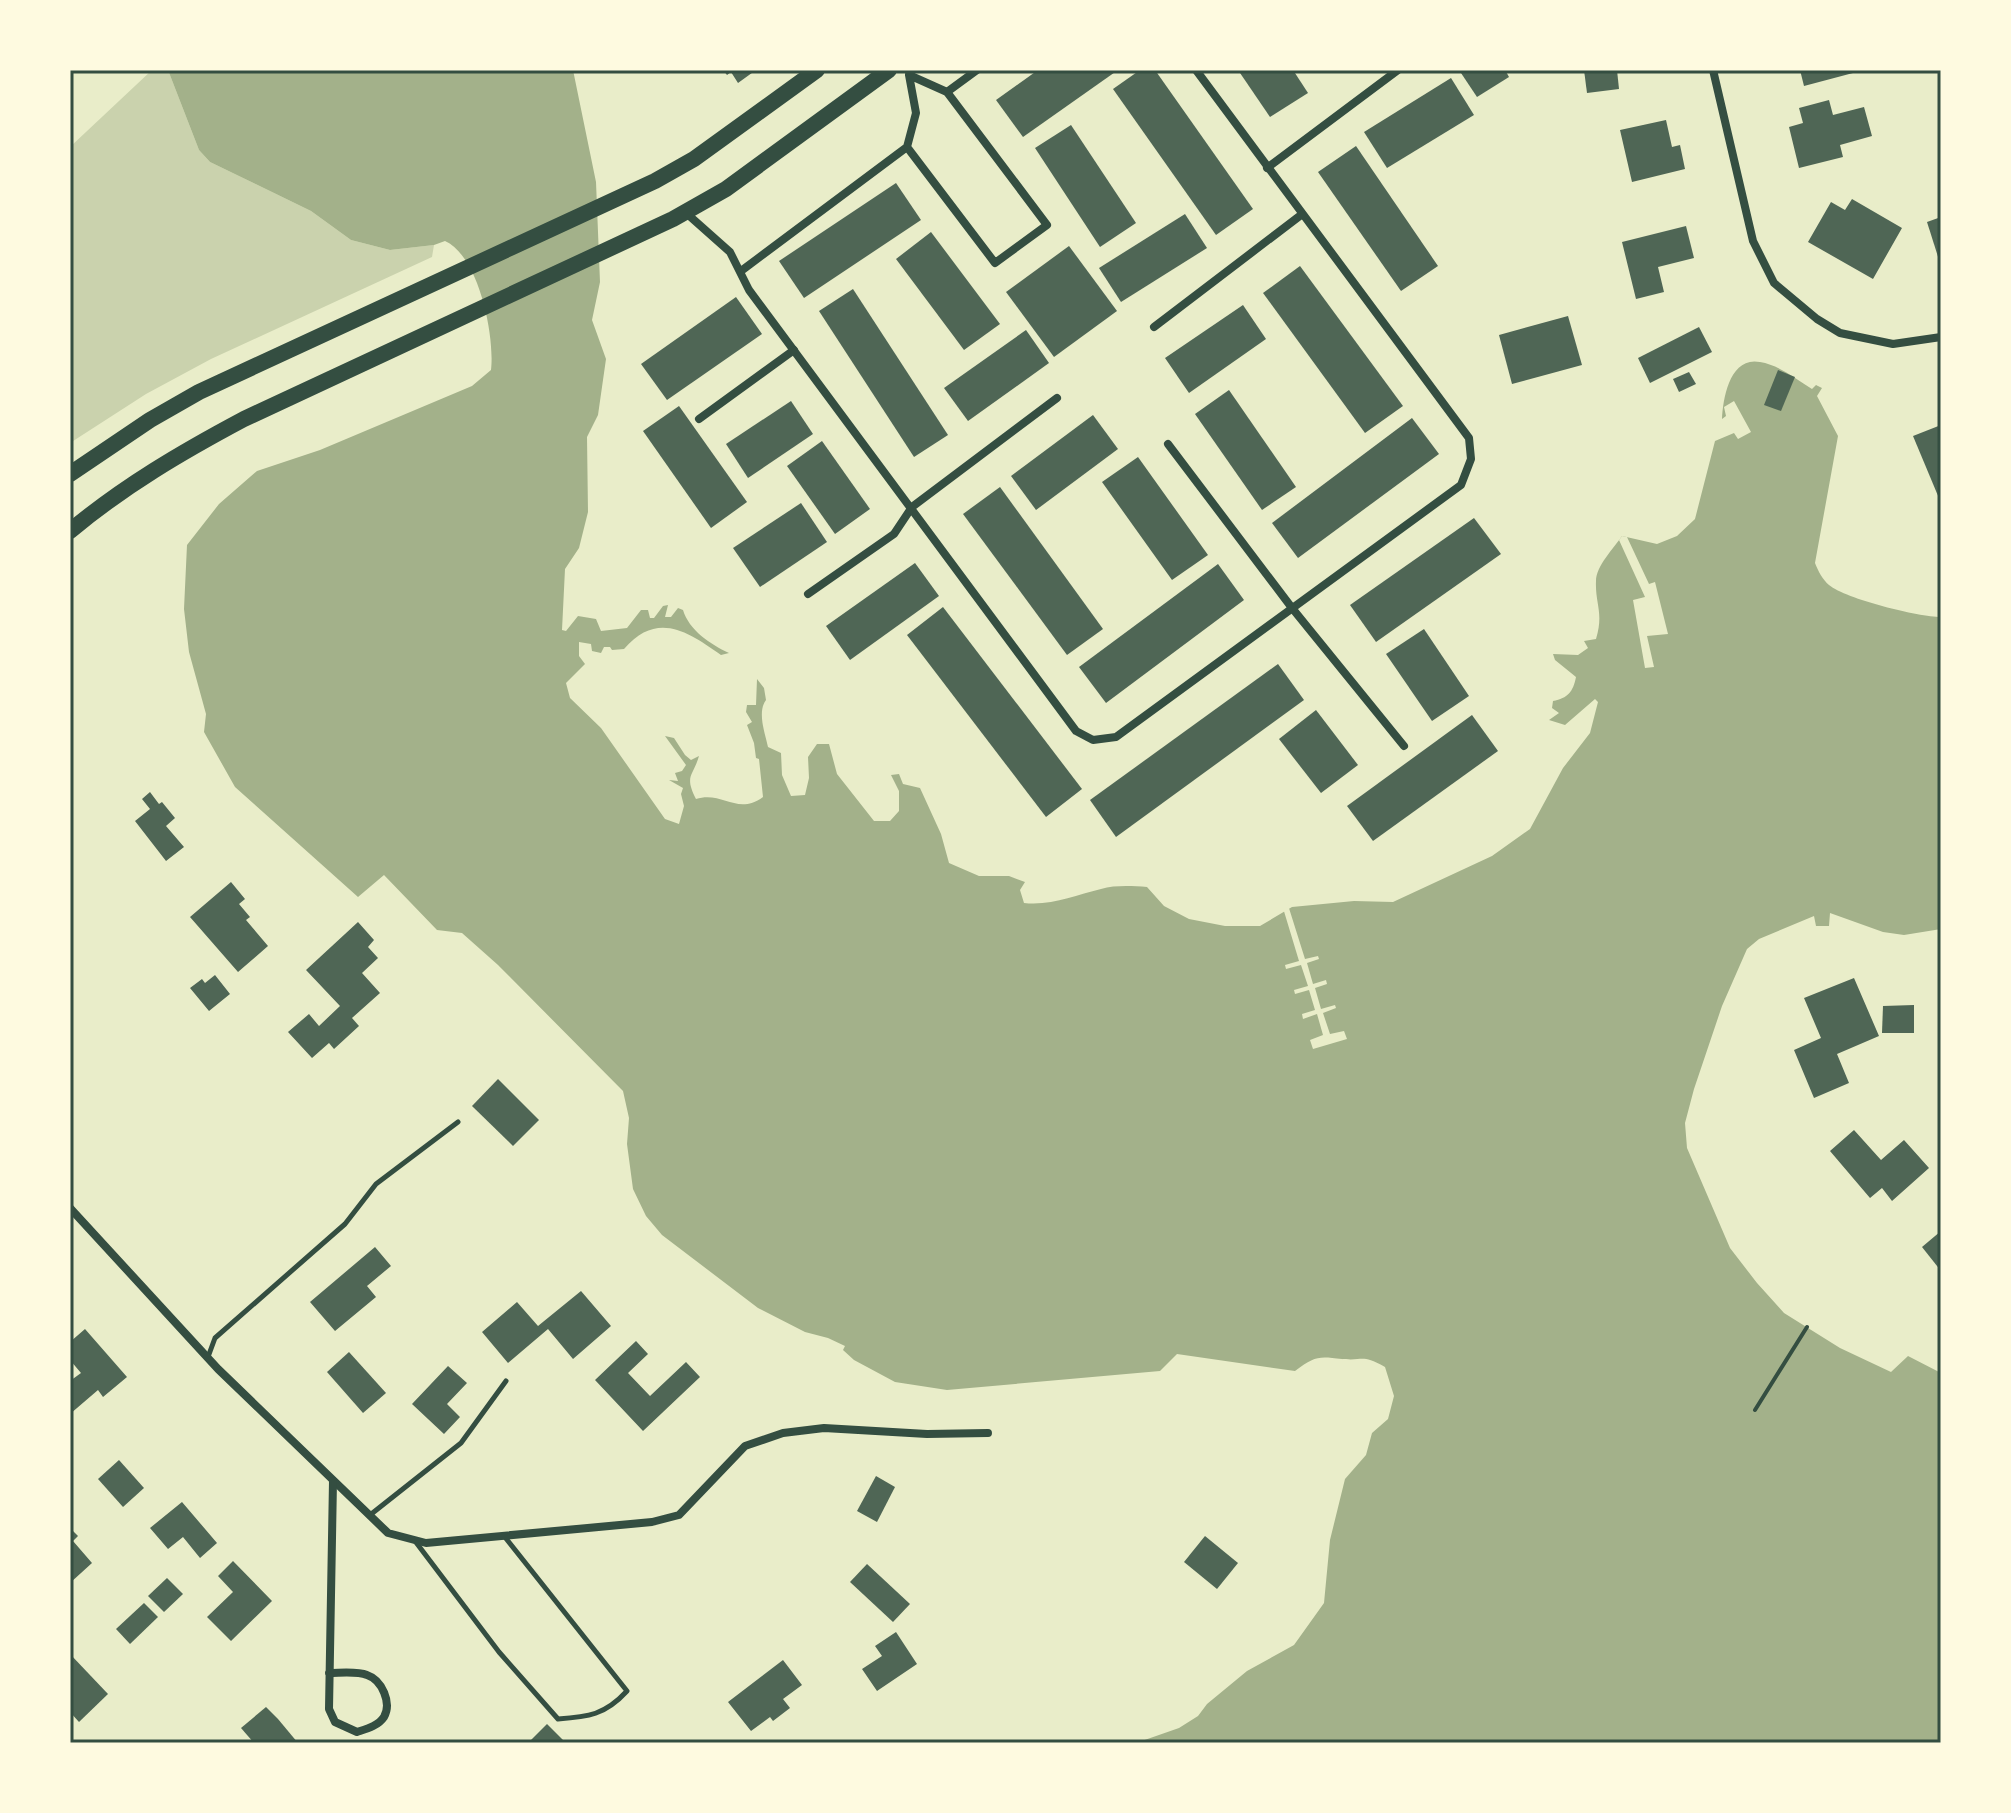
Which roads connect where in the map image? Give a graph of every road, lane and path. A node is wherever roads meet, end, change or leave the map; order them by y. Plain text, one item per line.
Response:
1 (817, 70) edge
2 (889, 70) edge
3 (977, 70) edge
4 (1196, 70) edge
5 (1398, 70) edge
6 (1713, 70) edge
7 (906, 72) edge
8 (947, 92) junction
9 (907, 147) junction
10 (1267, 168) junction
11 (685, 212) junction
12 (1301, 215) junction
13 (741, 271) junction
14 (1154, 327) dead end
15 (1941, 337) edge
16 (794, 350) junction
17 (1057, 398) dead end
18 (699, 419) dead end
19 (1168, 444) dead end
20 (70, 474) edge
21 (912, 507) junction
22 (70, 531) edge
23 (808, 594) dead end
24 (1292, 608) junction
25 (1404, 746) dead end
26 (458, 1122) dead end
27 (70, 1208) edge
28 (1807, 1327) dead end
29 (208, 1358) junction
30 (506, 1381) dead end
31 (1755, 1410) dead end
32 (988, 1433) dead end
33 (333, 1481) junction
34 (370, 1515) junction
35 (504, 1536) junction
36 (415, 1540) junction
37 (329, 1673) junction

1 - 20 main road
2 - 11 main road
3 - 8 street
4 - 10 street
5 - 10 street
6 - 15 street
7 - 8 street
7 - 9 street
8 - 9 street
9 - 13 street
10 - 12 street
11 - 13 street
11 - 22 main road
12 - 14 street
12 - 24 street
13 - 16 street
16 - 18 street
16 - 21 street
17 - 21 street
19 - 24 street
21 - 23 street
21 - 24 street
24 - 25 street
26 - 29 lane
27 - 29 street
28 - 31 path
29 - 33 street
30 - 34 lane
32 - 35 street
33 - 34 street
33 - 37 street
34 - 36 street
35 - 36 street
35 - 36 lane
37 - 37 street

